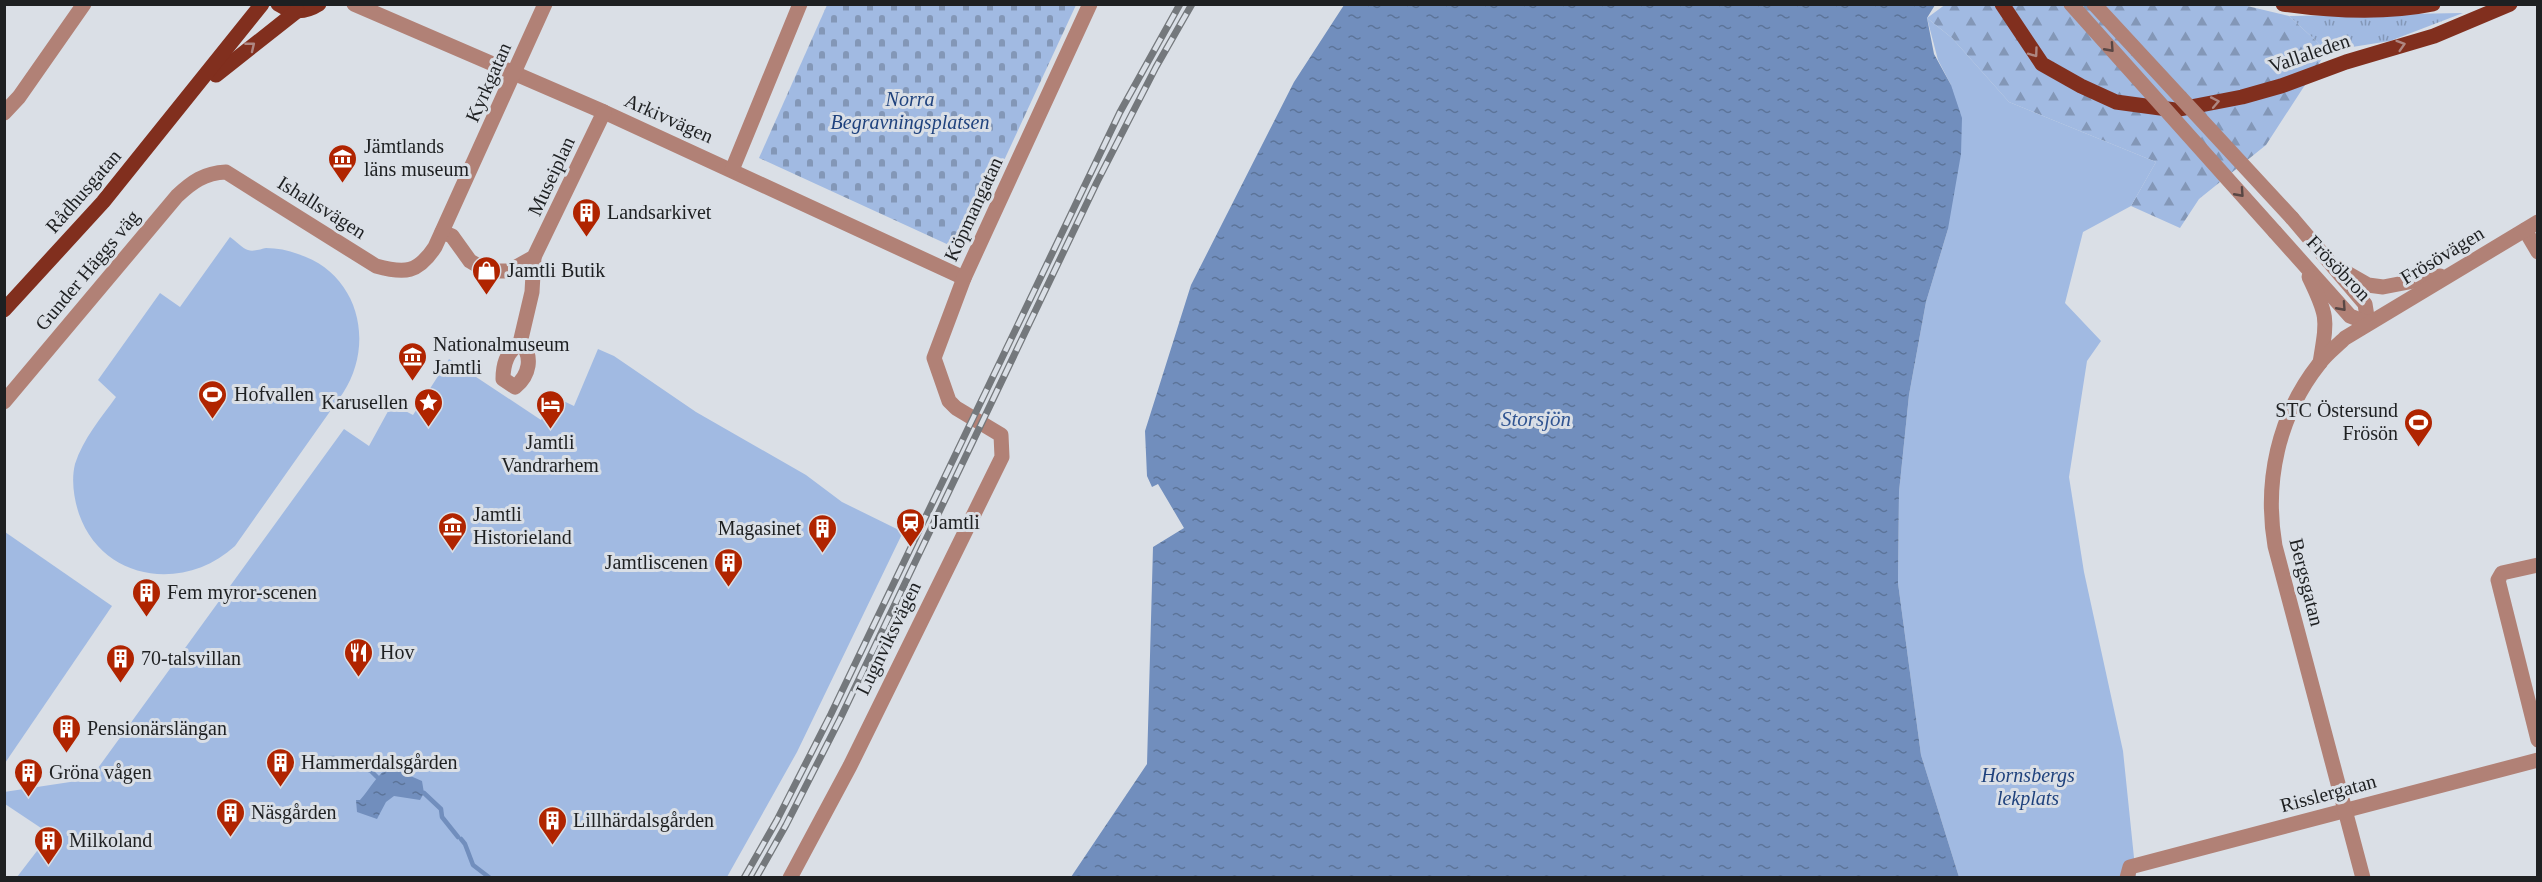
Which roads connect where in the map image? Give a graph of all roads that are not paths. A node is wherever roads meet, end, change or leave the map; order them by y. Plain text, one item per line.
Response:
1 (84, 4) edge
2 (262, 4) edge
3 (278, 4) edge
4 (319, 4) edge
5 (354, 4) edge
6 (545, 4) edge
7 (800, 4) edge
8 (1090, 4) edge
9 (2002, 4) edge
10 (2071, 4) edge
11 (2094, 4) edge
12 (2283, 4) edge
13 (2433, 4) edge
14 (2510, 4) edge
15 (297, 11) junction
16 (515, 74) junction
17 (190, 96) junction
18 (604, 111) junction
19 (4, 114) edge
20 (732, 170) junction
21 (209, 173) joint
22 (2531, 226) edge
23 (442, 232) junction
24 (2538, 252) edge
25 (534, 257) junction
26 (2300, 260) junction
27 (2332, 265) junction
28 (415, 269) joint
29 (2451, 274) junction
30 (964, 278) junction
31 (4, 310) edge
32 (2368, 323) junction
33 (520, 343) dead end
34 (2320, 363) junction
35 (4, 402) edge
36 (981, 422) joint
37 (2538, 565) edge
38 (2538, 740) edge
39 (2538, 760) edge
40 (2345, 810) junction
41 (2128, 872) edge
42 (790, 878) edge
43 (2363, 878) edge

1 - 19 street
2 - 17 main road, Rådhusgatan
3 - 15 main road
4 - 15 main road
5 - 16 street, Arkivvägen
6 - 16 street, Kyrkgatan
7 - 20 street
8 - 30 street, Köpmangatan
9 -> 14 main road, Vallaleden
10 -> 26 street, Frösöbron, bridge
11 - 27 street, Frösöbron, bridge
12 - 13 main road, Vallaleden
17 -> 15 main road, Rådhusgatan
16 - 18 street, Arkivvägen
16 - 23 street, Kyrkgatan
17 - 31 main road, Rådhusgatan
18 - 20 street, Arkivvägen
18 - 25 street, Museiplan
20 - 30 street, Arkivvägen
21 - 28 street, Ishallsvägen
21 - 35 street, Gunder Häggs väg
22 - 24 street
22 - 29 street, Frösövägen
23 - 25 street
23 - 28 street, Kyrkgatan
25 - 33 street, Museiplan
26 -> 32 street, Frösöbron
26 - 34 street
27 - 29 street
27 - 32 street, Frösöbron
29 - 32 street, Frösövägen
30 - 36 street, Köpmangatan
32 - 34 street, Bergsgatan
34 - 40 street, Bergsgatan
36 - 42 street, Lugnviksvägen
37 - 38 street
39 - 40 street, Risslergatan
40 - 41 street, Risslergatan
40 - 43 street, Bergsgatan

